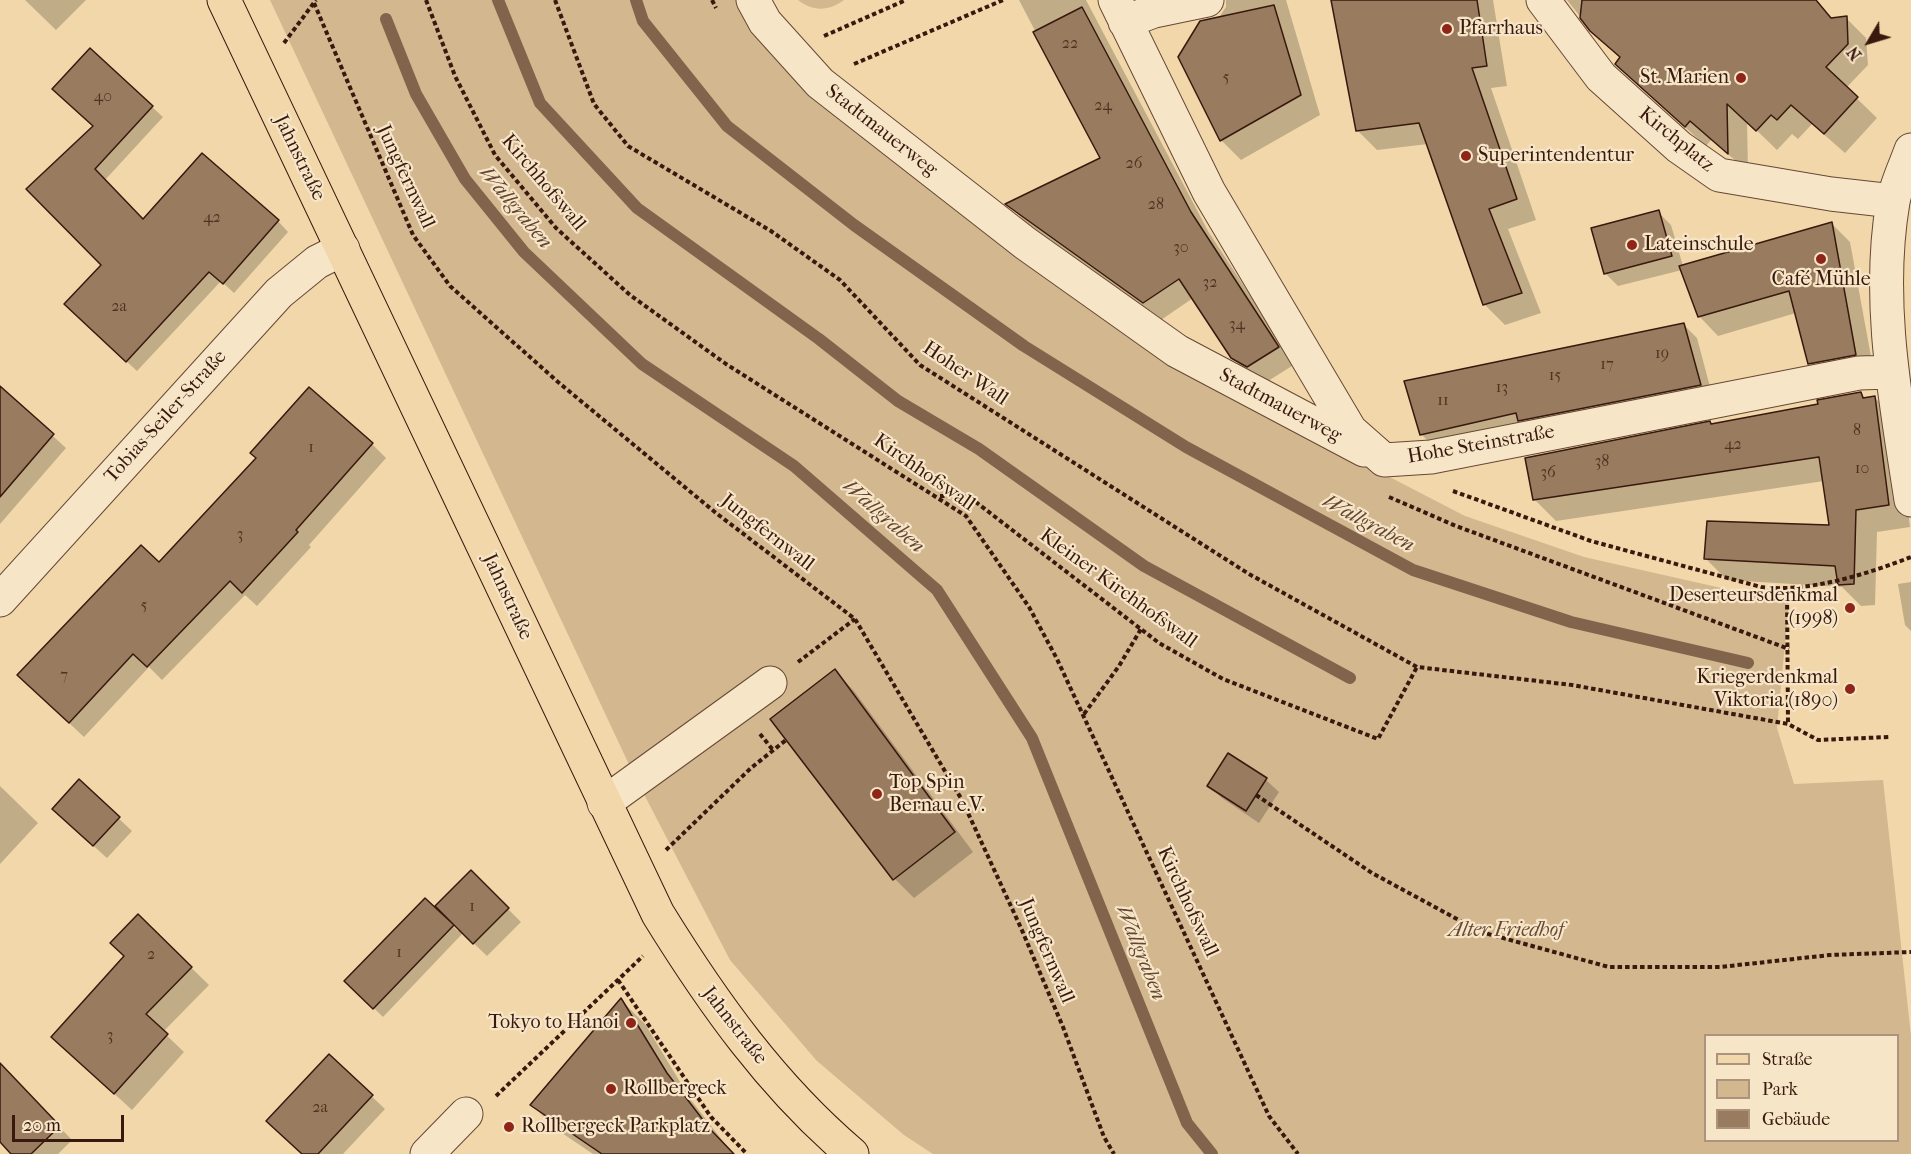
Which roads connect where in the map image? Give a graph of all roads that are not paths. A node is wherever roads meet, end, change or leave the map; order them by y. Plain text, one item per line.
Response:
1 (224, 0) edge
2 (753, 0) edge
3 (1207, 0) edge
4 (1543, 0) edge
5 (1120, 11) edge
6 (1911, 150) edge
7 (1893, 201) junction
8 (343, 249) junction
9 (1891, 372) junction
10 (1384, 460) junction
11 (1911, 500) edge
12 (0, 600) edge
13 (770, 683) road end
14 (604, 803) junction
15 (466, 1114) road end
16 (426, 1154) edge
17 (852, 1154) edge

1 - 8 main road, Jahnstraße
2 - 10 street, Stadtmauerweg
3 - 5 street
4 - 7 street, Kirchplatz
5 - 10 street, Hohe Steinstraße
6 - 7 street
7 - 9 street
8 - 12 street, Tobias-Seiler-Straße
8 - 14 main road, Jahnstraße
9 - 10 street, Hohe Steinstraße
9 - 11 street
13 - 14 street
14 - 17 main road, Jahnstraße
15 - 16 street

